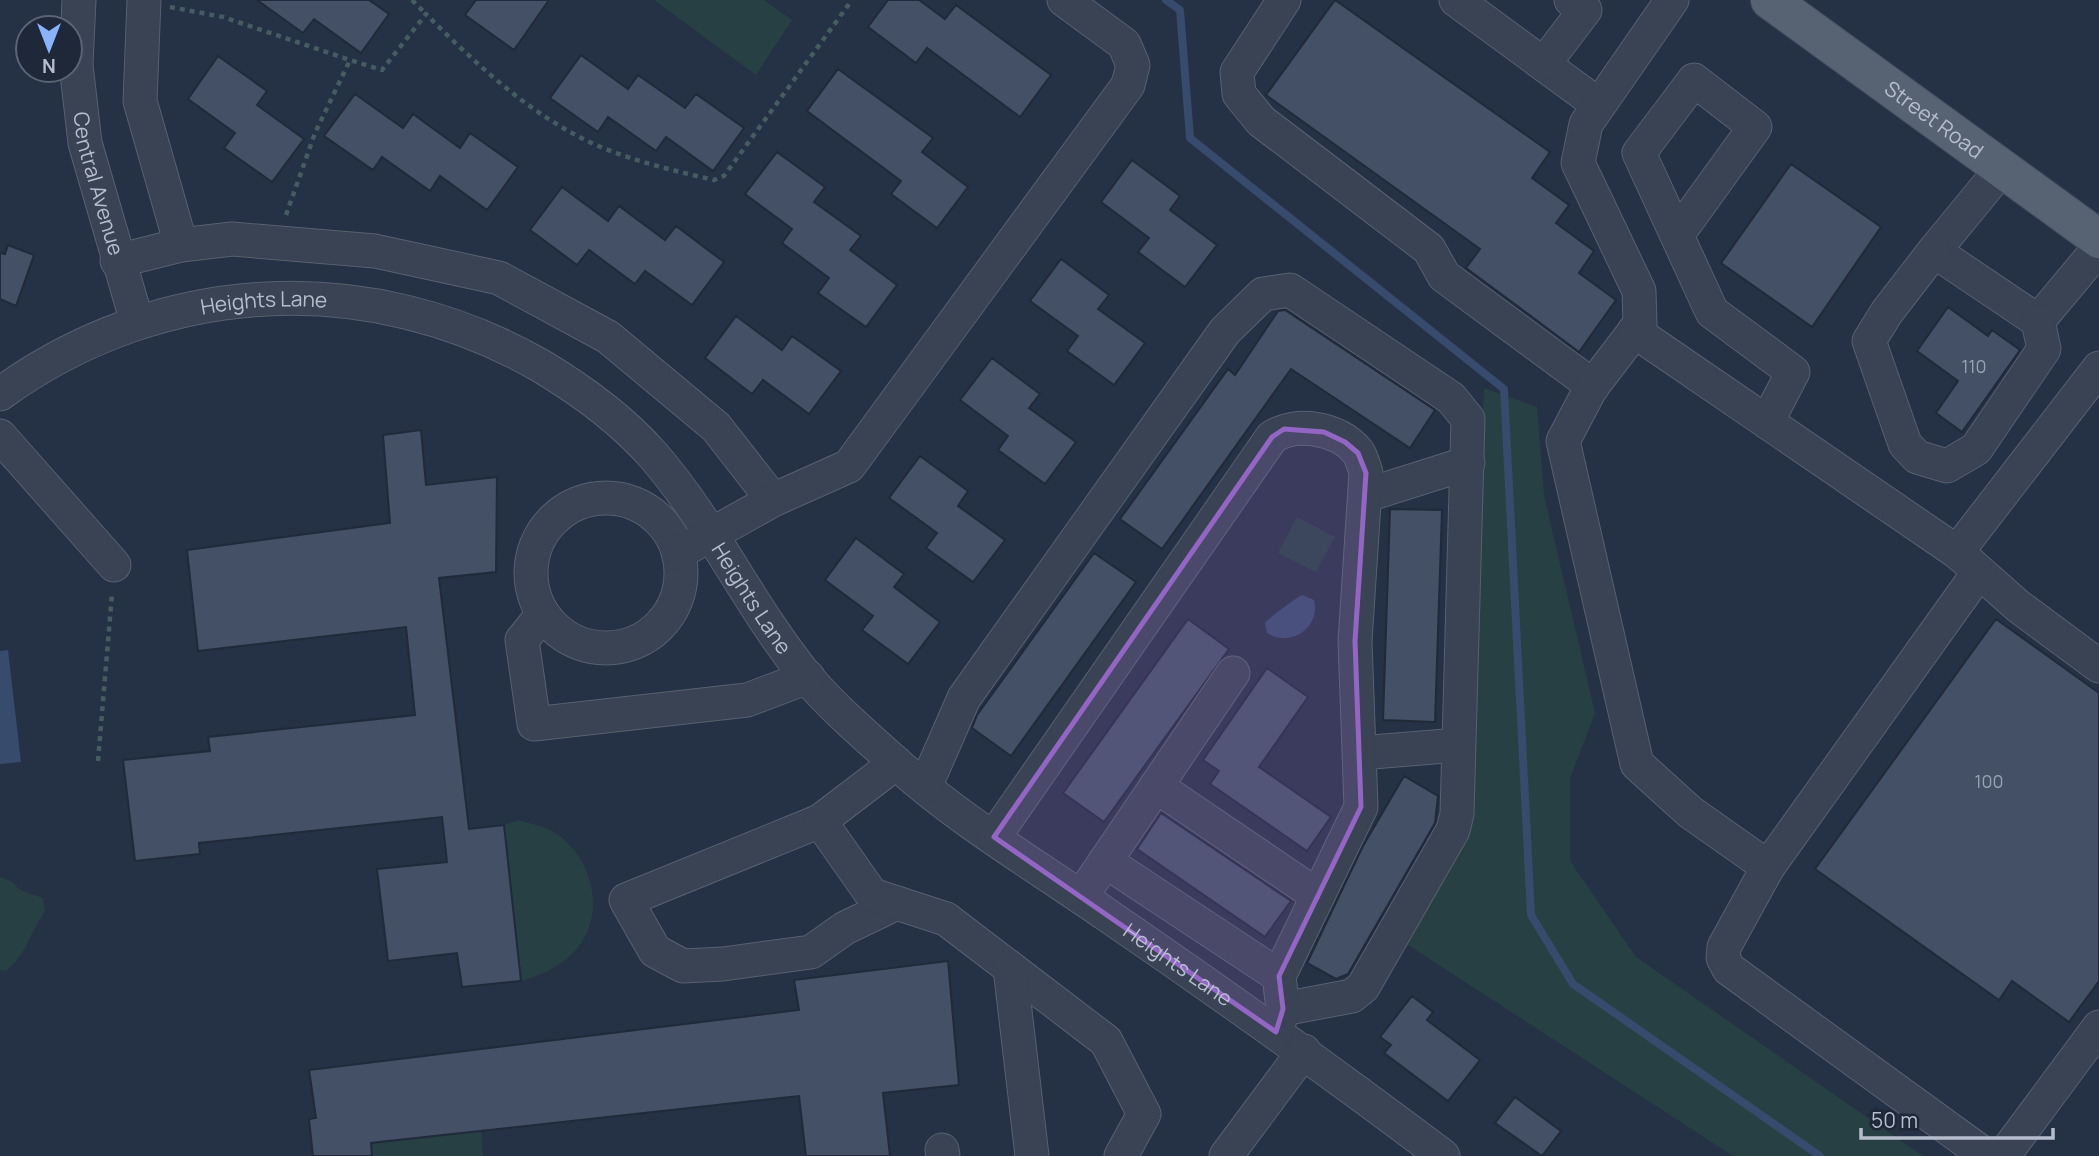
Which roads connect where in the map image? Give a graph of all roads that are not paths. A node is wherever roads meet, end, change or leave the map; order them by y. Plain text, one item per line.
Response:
1 (79, 0) edge
2 (1065, 0) edge
3 (1284, 0) edge
4 (1455, 0) edge
5 (1571, 0) edge
6 (1672, 0) edge
7 (1770, 0) edge
8 (144, 1) edge
9 (1544, 64) junction
10 (1599, 105) junction
11 (2003, 167) junction
12 (1677, 235) dead end
13 (2099, 239) edge
14 (181, 245) junction
15 (2099, 248) edge
16 (1934, 251) junction
17 (117, 261) junction
18 (2038, 321) junction
19 (138, 322) junction
20 (1634, 331) junction
21 (2099, 368) edge
22 (1593, 386) junction
23 (0, 394) edge
24 (1767, 422) junction
25 (0, 436) edge
26 (1468, 463) junction
27 (1367, 495) junction
28 (773, 499) junction
29 (712, 536) junction
30 (678, 553) junction
31 (1968, 562) junction
32 (114, 565) road end
33 (543, 614) junction
34 (2099, 666) edge
35 (1234, 673) dead end
36 (808, 677) junction
37 (1458, 745) junction
38 (1360, 753) junction
39 (896, 764) junction
40 (1156, 786) junction
41 (925, 787) junction
42 (820, 821) junction
43 (994, 837) junction
44 (1105, 861) junction
45 (1768, 867) junction
46 (1318, 896) junction
47 (1081, 897) junction
48 (897, 903) junction
49 (1010, 968) junction
50 (1279, 976) junction
51 (1279, 1020) junction
52 (2099, 1027) edge
53 (1304, 1051) junction
54 (1032, 1156) edge
55 (1121, 1156) edge
56 (1226, 1156) edge
57 (1443, 1156) edge

1 - 17 street, Central Avenue
2 - 28 street
3 - 22 street
4 - 9 street
5 - 9 street
6 - 10 street
7 - 11 main road, Street Road
8 - 14 street
9 - 10 street
10 - 20 street
11 - 13 main road, Street Road
11 - 16 street
12 - 24 street
14 - 17 street
14 - 28 street
15 - 18 street
16 - 18 street
16 - 18 street
17 - 19 street, Central Avenue
19 - 23 street, Heights Lane
19 - 29 street, Heights Lane
20 - 22 street
20 - 24 street
21 - 31 street
22 - 45 street
24 - 31 street
25 - 32 street
26 - 27 street
26 - 37 street
26 - 41 street
27 - 38 street
27 - 43 street
28 - 29 street
29 - 30 street
29 - 36 street, Heights Lane
30 - 33 street
30 - 33 street
31 - 34 street
31 - 45 street
33 - 36 street
35 - 40 street
36 - 39 street, Heights Lane
37 - 38 street
37 - 51 street
38 - 46 street
39 - 41 street, Heights Lane
39 - 42 street
40 - 44 street
40 - 46 street
41 - 43 street, Heights Lane
42 - 48 street
42 - 48 street
43 - 47 street, Heights Lane
44 - 47 street
44 - 50 street
45 - 52 street
46 - 50 street
47 - 51 street, Heights Lane
48 - 49 street
49 - 54 street
49 - 55 street
50 - 51 street
51 - 53 street, Heights Lane
53 - 56 street
53 - 57 street, Heights Lane

